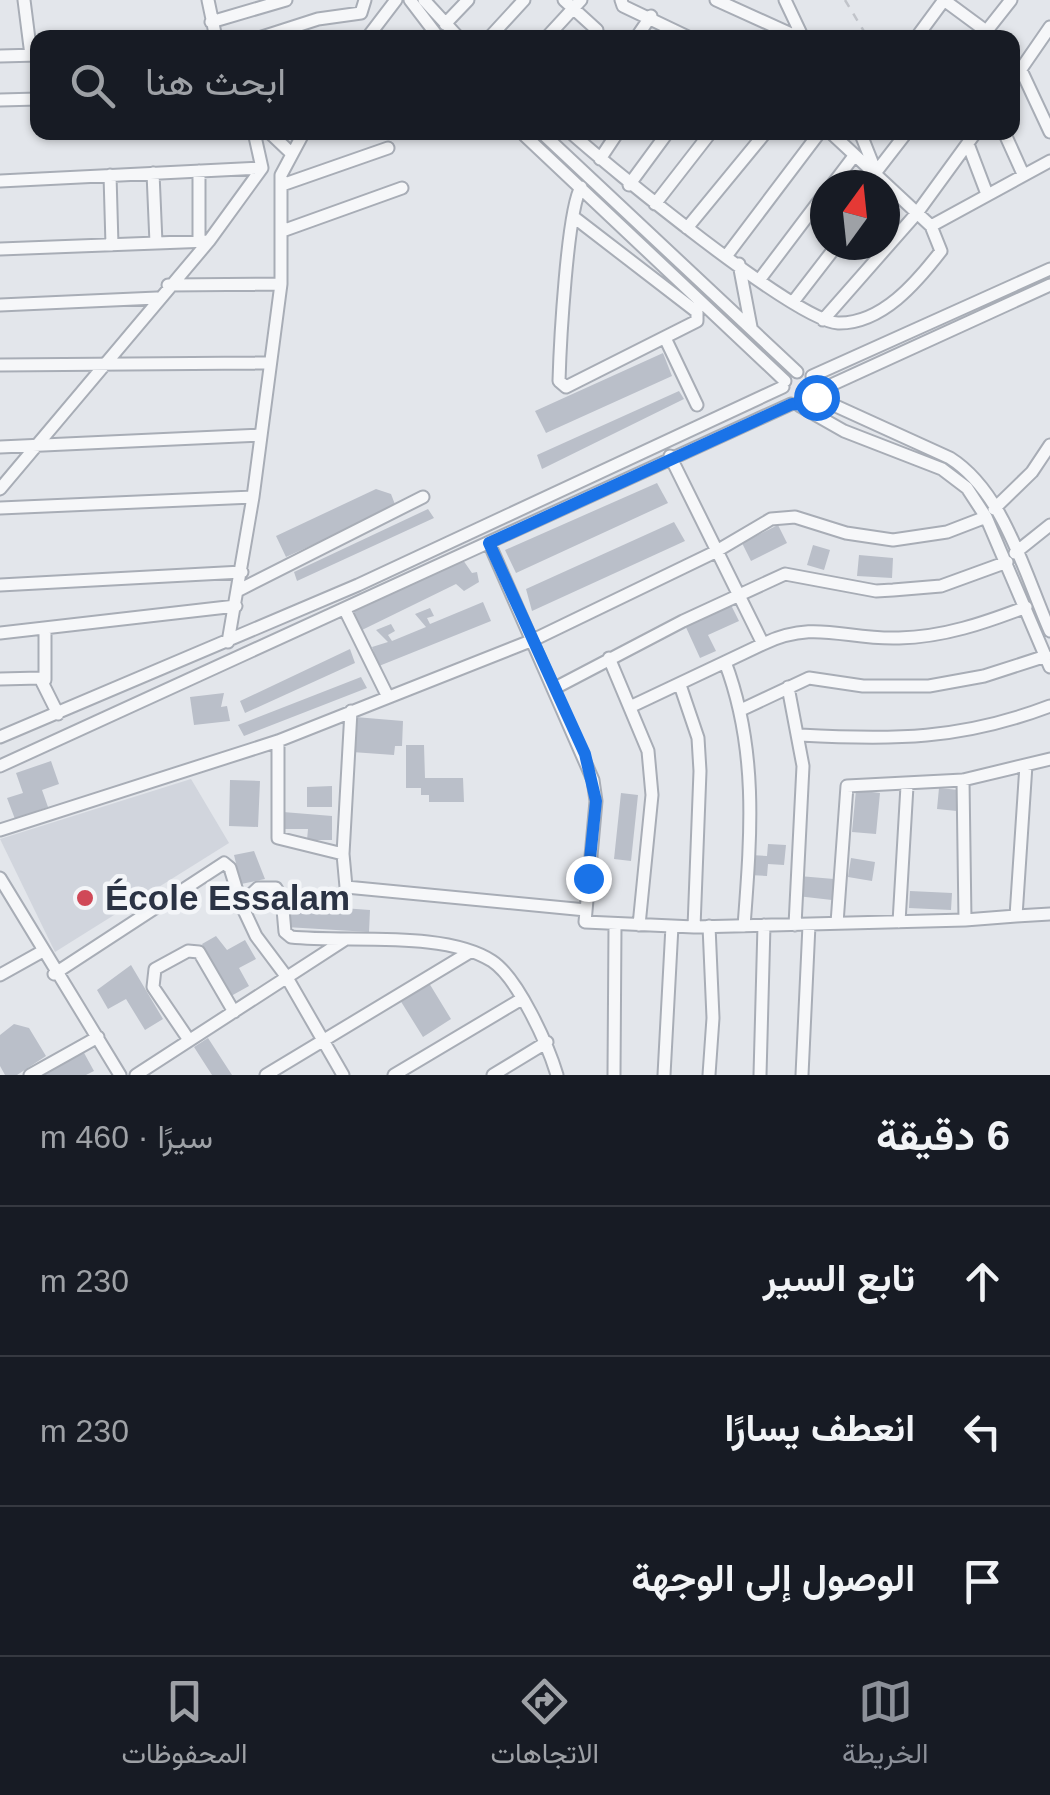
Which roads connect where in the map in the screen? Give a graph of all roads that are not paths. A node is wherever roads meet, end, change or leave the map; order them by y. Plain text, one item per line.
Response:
1 (24, 0) edge
2 (208, 0) edge
3 (286, 0) edge
4 (395, 0) edge
5 (410, 0) edge
6 (424, 0) edge
7 (468, 0) edge
8 (524, 0) edge
9 (621, 0) edge
10 (716, 0) edge
11 (785, 0) edge
12 (944, 0) edge
13 (1011, 0) edge
14 (573, 2) edge
15 (363, 6) edge
16 (651, 16) junction
17 (211, 22) junction
18 (445, 24) junction
19 (374, 26) junction
20 (214, 30) edge
21 (284, 30) edge
22 (372, 30) edge
23 (432, 30) edge
24 (451, 30) edge
25 (496, 30) edge
26 (552, 30) edge
27 (597, 30) edge
28 (641, 30) edge
29 (675, 30) edge
30 (784, 30) edge
31 (798, 30) edge
32 (922, 30) edge
33 (978, 30) edge
34 (986, 30) edge
35 (30, 33) edge
36 (1048, 34) edge
37 (30, 55) edge
38 (0, 56) edge
39 (1021, 70) joint
40 (30, 99) edge
41 (0, 100) edge
42 (1050, 132) edge
43 (256, 140) edge
44 (277, 140) edge
45 (298, 140) edge
46 (530, 140) edge
47 (550, 140) edge
48 (579, 140) edge
49 (613, 140) edge
50 (662, 140) edge
51 (705, 140) edge
52 (759, 140) edge
53 (814, 140) edge
54 (838, 140) edge
55 (864, 140) edge
56 (904, 140) edge
57 (971, 140) edge
58 (1008, 140) edge
59 (968, 144) junction
60 (388, 148) dead end
61 (290, 152) junction
62 (854, 156) junction
63 (600, 159) junction
64 (1050, 161) edge
65 (262, 168) junction
66 (843, 170) edge
67 (870, 170) edge
68 (877, 170) edge
69 (887, 170) edge
70 (199, 171) junction
71 (153, 173) junction
72 (1023, 174) junction
73 (110, 175) junction
74 (0, 180) edge
75 (282, 185) junction
76 (629, 185) junction
77 (581, 187) junction
78 (402, 188) dead end
79 (988, 194) junction
80 (900, 197) edge
81 (655, 204) junction
82 (917, 213) junction
83 (810, 214) edge
84 (575, 218) junction
85 (931, 226) junction
86 (687, 228) junction
87 (285, 230) junction
88 (204, 241) junction
89 (156, 243) junction
90 (112, 244) junction
91 (0, 249) edge
92 (727, 256) junction
93 (826, 260) edge
94 (739, 264) junction
95 (1050, 269) edge
96 (760, 279) junction
97 (281, 284) junction
98 (1050, 284) edge
99 (168, 285) junction
100 (157, 298) junction
101 (793, 302) junction
102 (0, 305) edge
103 (824, 320) junction
104 (751, 327) junction
105 (666, 340) junction
106 (103, 362) junction
107 (270, 363) junction
108 (0, 366) edge
109 (797, 372) junction
110 (812, 376) junction
111 (784, 384) junction
112 (817, 394) junction
113 (698, 405) dead end
114 (796, 405) junction
115 (261, 436) junction
116 (34, 445) junction
117 (1050, 446) edge
118 (0, 447) edge
119 (670, 456) junction
120 (0, 490) edge
121 (254, 497) junction
122 (422, 497) dead end
123 (0, 508) edge
124 (990, 513) junction
125 (1050, 525) edge
126 (489, 543) junction
127 (716, 552) junction
128 (1011, 557) junction
129 (242, 572) junction
130 (0, 585) edge
131 (239, 590) junction
132 (740, 592) junction
133 (1050, 592) edge
134 (1031, 604) junction
135 (236, 606) junction
136 (346, 610) junction
137 (46, 630) junction
138 (1050, 631) edge
139 (0, 632) edge
140 (533, 640) junction
141 (228, 642) junction
142 (763, 644) junction
143 (609, 658) junction
144 (725, 662) junction
145 (1048, 662) edge
146 (0, 680) edge
147 (45, 680) junction
148 (680, 685) junction
149 (788, 687) junction
150 (555, 688) junction
151 (388, 697) junction
152 (632, 706) junction
153 (1050, 706) edge
154 (743, 709) junction
155 (351, 712) junction
156 (58, 714) junction
157 (800, 735) junction
158 (0, 737) edge
159 (278, 741) junction
160 (1050, 758) edge
161 (1026, 765) junction
162 (0, 766) edge
163 (963, 780) junction
164 (907, 786) junction
165 (0, 830) edge
166 (344, 854) junction
167 (0, 878) edge
168 (241, 904) junction
169 (586, 910) junction
170 (1050, 914) edge
171 (1016, 916) junction
172 (966, 920) junction
173 (899, 922) junction
174 (837, 923) junction
175 (639, 925) junction
176 (764, 925) junction
177 (794, 925) junction
178 (809, 925) junction
179 (615, 926) junction
180 (672, 926) junction
181 (709, 926) junction
182 (744, 926) junction
183 (694, 927) junction
184 (346, 939) junction
185 (42, 952) junction
186 (470, 952) junction
187 (54, 974) junction
188 (0, 975) edge
189 (286, 976) junction
190 (520, 1000) junction
191 (234, 1012) junction
192 (98, 1037) junction
193 (190, 1040) junction
194 (320, 1042) junction
195 (546, 1042) junction
196 (30, 1075) edge
197 (120, 1075) edge
198 (136, 1075) edge
199 (266, 1075) edge
200 (342, 1075) edge
201 (394, 1075) edge
202 (494, 1075) edge
203 (556, 1075) edge
204 (614, 1075) edge
205 (664, 1075) edge
206 (709, 1075) edge
207 (760, 1075) edge
208 (802, 1075) edge

1 - 35 street
2 - 17 street
3 - 17 street
4 - 19 street
5 - 23 street
6 - 18 street
7 - 18 street
8 - 25 street
9 - 16 street
10 - 30 street
11 - 31 street
12 - 32 street
12 - 33 street
13 - 34 street
14 - 26 street
14 - 27 street
15 - 19 street
15 - 21 street
16 - 28 street
16 - 29 street
17 - 20 street
18 - 24 street
19 - 22 street
36 - 39 street
37 - 38 street
39 - 42 street
40 - 41 street
43 - 65 street
44 - 61 street
45 - 61 street
46 - 77 street
47 - 104 street
48 - 63 street
49 - 63 street
50 - 76 street
51 - 81 street
52 - 86 street
53 - 92 street
54 - 62 street
55 - 68 street
56 - 69 street
57 - 59 street
58 - 72 street
59 - 79 street
59 - 82 street
60 - 75 street
61 - 75 street
62 - 66 street
62 - 67 street
63 - 76 street
64 - 72 street
65 - 70 street
65 - 88 street
70 - 71 street
70 - 88 street
71 - 73 street
71 - 89 street
72 - 79 street
73 - 74 street
73 - 90 street
75 - 87 street
76 - 81 street
77 - 84 street
77 - 111 street
78 - 87 street
79 - 85 street
80 - 82 street
81 - 86 street
82 - 85 street
82 - 103 street
83 - 96 street
84 - 105 street
84 - 105 street
85 - 103 street
86 - 92 street
87 - 97 street
88 - 89 street
88 - 99 street
89 - 90 street
90 - 91 street
92 - 94 street
93 - 101 street
94 - 96 street
94 - 104 street
95 - 110 street
96 - 101 street
97 - 99 street
97 - 107 street
98 - 112 street
99 - 100 street
100 - 102 street
100 - 106 street
101 - 103 street
104 - 109 street
105 - 113 street
106 - 107 street
106 - 108 street
106 - 116 street
107 - 115 street
109 - 110 street
109 - 111 street
110 - 112 street
111 - 114 street
111 - 141 street
112 - 114 street
112 - 124 street
114 - 119 street
114 - 124 street
115 - 116 street
115 - 121 street
116 - 118 street
116 - 120 street
117 - 124 street
119 - 126 street
119 - 127 street
121 - 123 street
121 - 129 street
122 - 131 street
124 - 127 street
124 - 128 street
125 - 128 street
126 - 136 street
126 - 140 street
127 - 132 street
127 - 140 street
128 - 132 street
128 - 134 street
129 - 130 street
129 - 131 street
131 - 135 street
132 - 142 street
132 - 143 street
133 - 134 street
134 - 138 street
134 - 142 street
134 - 145 street
135 - 137 street
135 - 141 street
136 - 151 street
136 - 162 street
137 - 139 street
137 - 147 street
140 - 150 street
140 - 151 street
141 - 156 street
142 - 144 street
143 - 150 street
143 - 152 street
144 - 148 street
144 - 154 street
145 - 149 street
146 - 147 street
147 - 156 street
148 - 152 street
148 - 183 street
149 - 154 street
149 - 157 street
150 - 169 street
151 - 155 street
152 - 175 street
153 - 157 street
154 - 182 street
155 - 159 street
155 - 166 street
156 - 158 street
157 - 177 street
159 - 165 street
159 - 166 street
160 - 161 street
161 - 163 street
161 - 171 street
163 - 164 street
163 - 172 street
164 - 173 street
164 - 174 street
166 - 169 street
167 - 185 street
168 - 184 street
168 - 187 street
168 - 189 street
169 - 179 street
170 - 171 street
171 - 172 street
172 - 173 street
173 - 174 street
174 - 178 street
175 - 179 street
175 - 180 street
176 - 177 street
176 - 182 street
176 - 207 street
177 - 178 street
178 - 208 street
179 - 204 street
180 - 183 street
180 - 205 street
181 - 182 street
181 - 183 street
181 - 206 street
184 - 186 street
184 - 189 street
185 - 187 street
185 - 188 street
186 - 190 street
186 - 194 street
187 - 192 street
189 - 191 street
189 - 194 street
190 - 195 street
190 - 201 street
191 - 193 street
191 - 193 street
192 - 196 street
192 - 197 street
193 - 198 street
194 - 199 street
194 - 200 street
195 - 202 street
195 - 203 street

